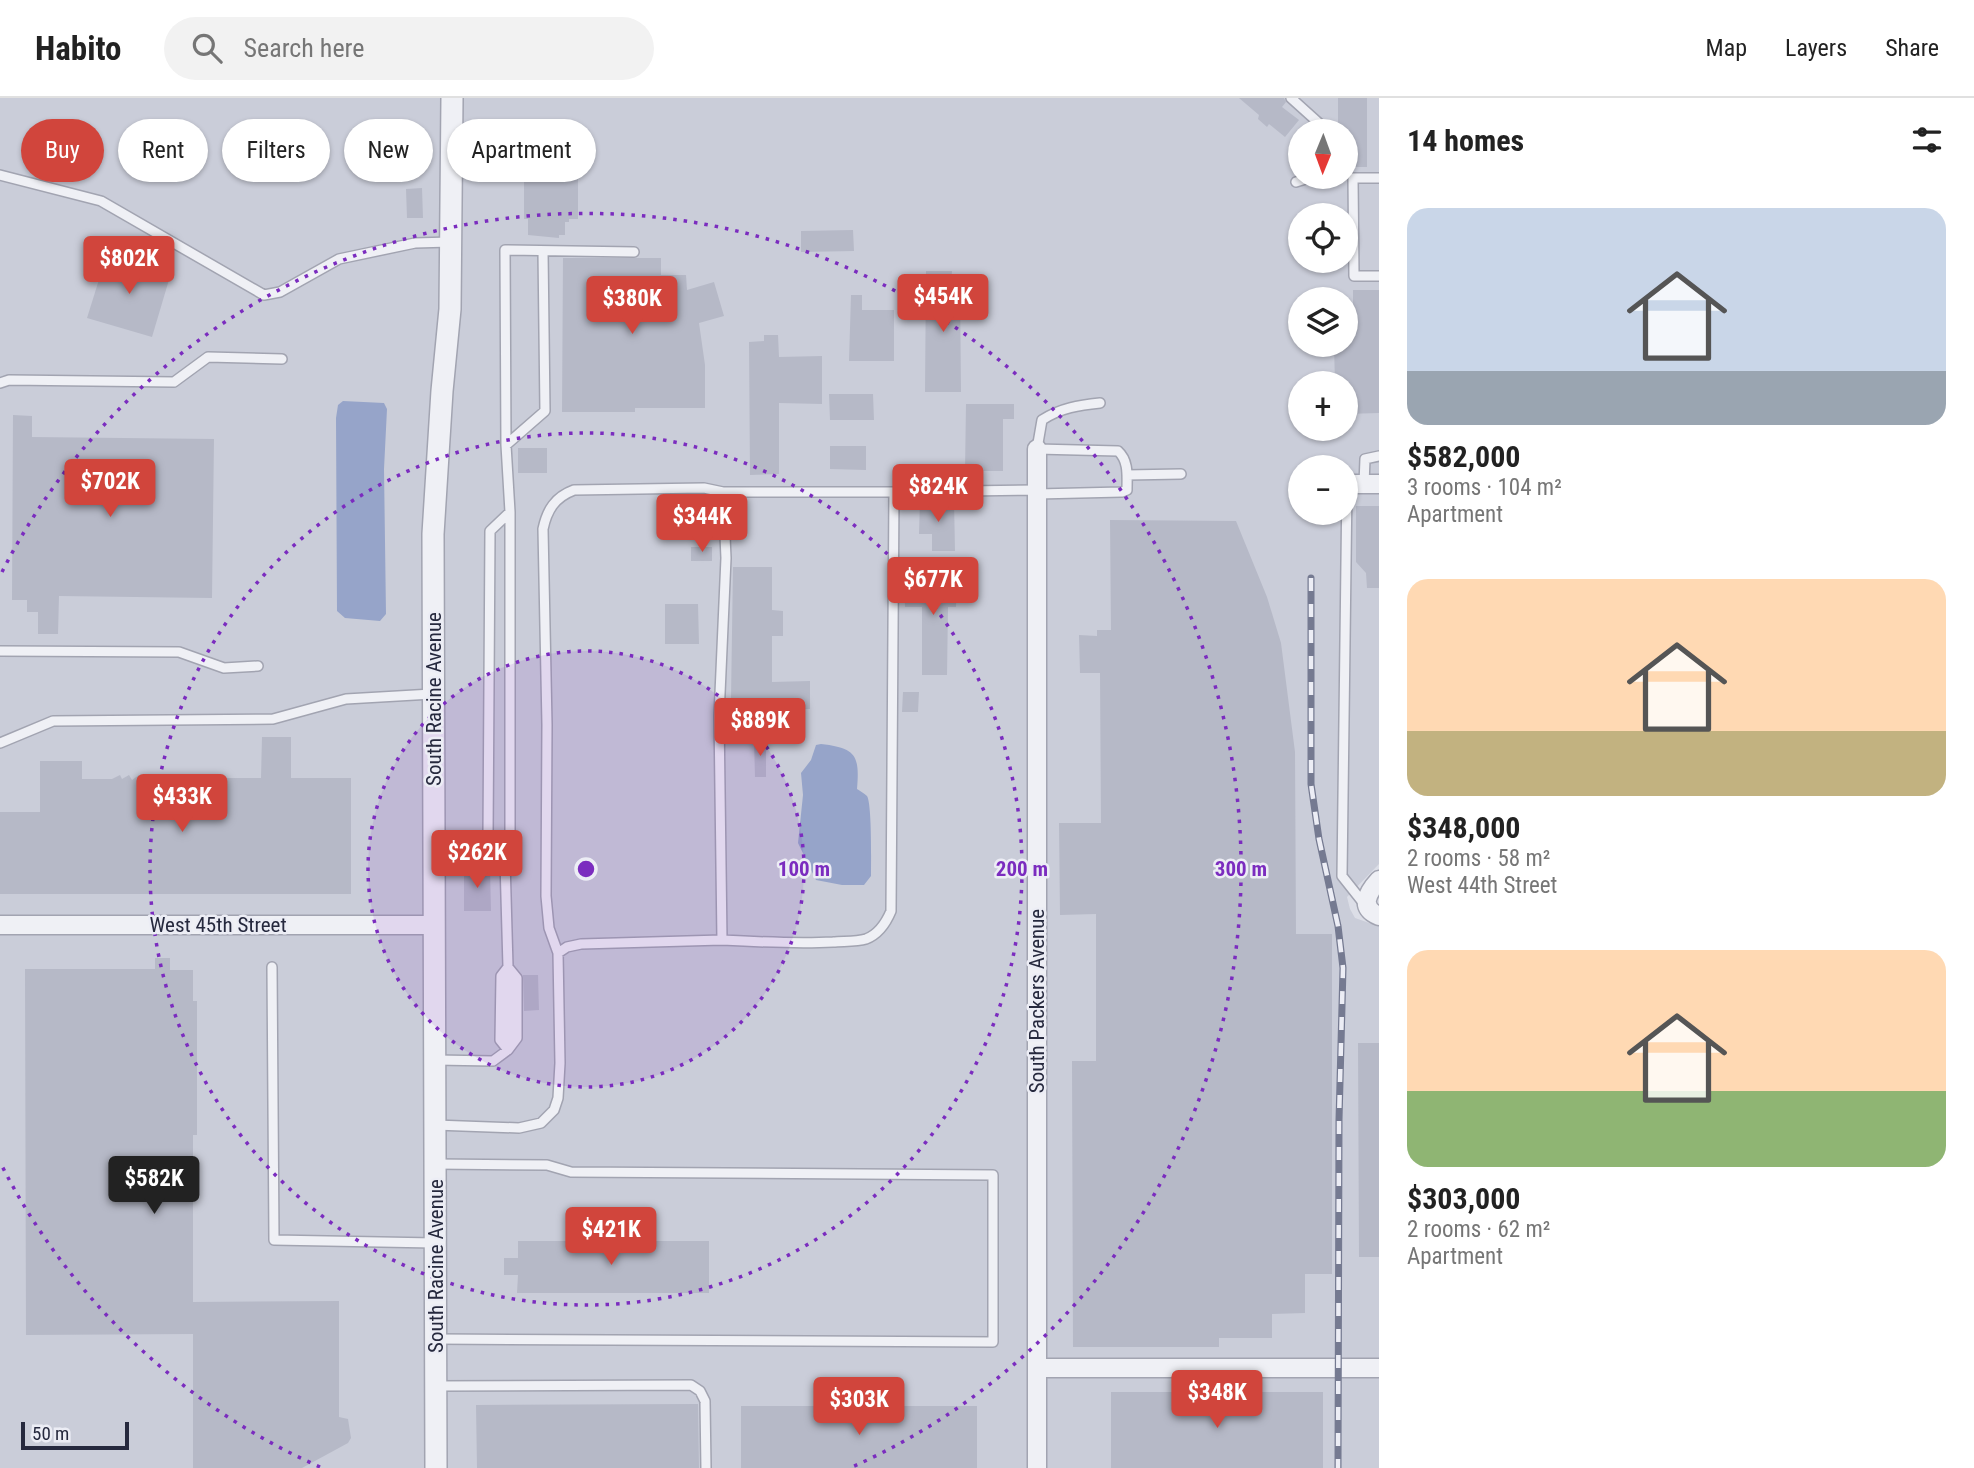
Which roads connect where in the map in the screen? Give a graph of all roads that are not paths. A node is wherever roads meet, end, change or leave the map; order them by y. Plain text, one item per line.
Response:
1 (452, 98) edge
2 (1291, 98) edge
3 (1314, 119) edge
4 (0, 175) edge
5 (1379, 178) edge
6 (452, 242) junction
7 (543, 251) junction
8 (634, 253) dead end
9 (1379, 276) edge
10 (282, 359) dead end
11 (0, 383) edge
12 (1100, 403) dead end
13 (506, 445) junction
14 (1037, 449) junction
15 (1379, 456) edge
16 (1181, 474) dead end
17 (1127, 475) junction
18 (1363, 484) edge
19 (723, 492) junction
20 (894, 492) junction
21 (1037, 492) junction
22 (510, 512) junction
23 (0, 651) edge
24 (258, 666) dead end
25 (434, 694) junction
26 (0, 743) edge
27 (505, 861) junction
28 (1379, 880) edge
29 (1373, 911) edge
30 (0, 925) edge
31 (435, 925) junction
32 (722, 940) junction
33 (558, 953) junction
34 (272, 967) dead end
35 (508, 967) junction
36 (508, 1050) junction
37 (435, 1060) junction
38 (435, 1125) junction
39 (435, 1164) junction
40 (435, 1243) junction
41 (436, 1339) junction
42 (1037, 1368) junction
43 (1379, 1368) edge
44 (436, 1386) junction
45 (436, 1468) edge
46 (706, 1468) edge
47 (1037, 1468) edge

1 - 6 street, South Racine Avenue
2 - 3 lane
4 - 6 lane
5 - 9 lane
6 - 25 street, South Racine Avenue
7 - 8 lane
7 - 13 lane
7 - 13 lane
10 - 11 lane
12 - 14 lane
13 - 22 lane
14 - 17 lane
14 - 21 street, South Packers Avenue
15 - 18 lane
16 - 17 lane
17 - 21 lane
18 - 29 lane
19 - 20 lane
19 - 32 lane
19 - 33 lane
20 - 21 lane
20 - 32 lane
21 - 42 street, South Packers Avenue
22 - 27 lane
22 - 27 lane
23 - 24 lane
25 - 26 lane
25 - 31 street, South Racine Avenue
27 - 35 lane
28 - 29 street
30 - 31 street, West 45th Street
31 - 37 street, South Racine Avenue
32 - 33 lane
33 - 38 lane
34 - 40 lane
35 - 36 lane
35 - 36 lane
36 - 37 lane
37 - 38 street, South Racine Avenue
38 - 39 street, South Racine Avenue
39 - 40 street, South Racine Avenue
39 - 41 lane
40 - 41 street, South Racine Avenue
41 - 44 street, South Racine Avenue
42 - 43 street
42 - 47 street, South Packers Avenue
44 - 45 street, South Racine Avenue
44 - 46 lane

